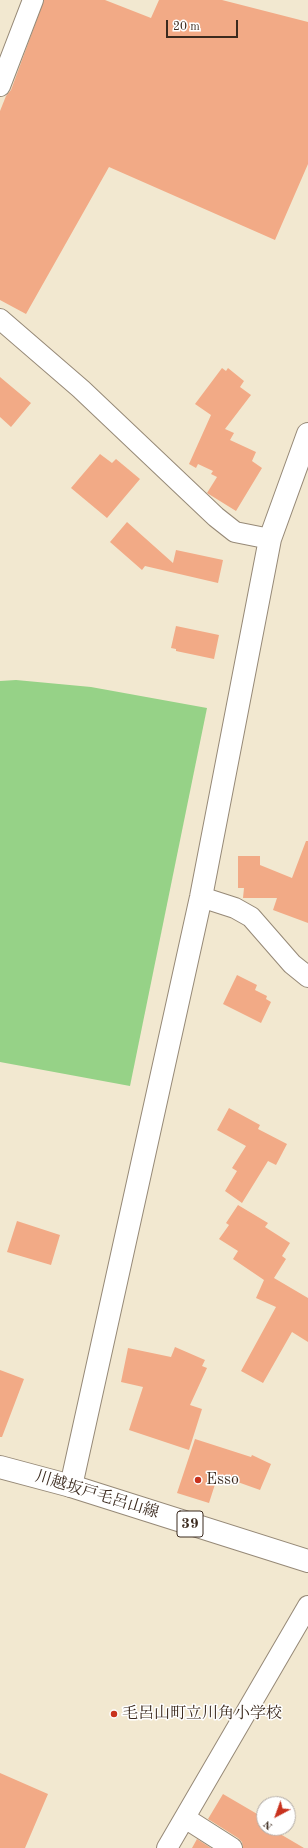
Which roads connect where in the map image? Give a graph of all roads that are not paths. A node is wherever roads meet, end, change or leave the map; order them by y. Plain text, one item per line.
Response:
1 (32, 0) edge
2 (0, 86) edge
3 (0, 319) edge
4 (308, 434) edge
5 (270, 539) junction
6 (201, 897) junction
7 (308, 977) edge
8 (0, 1467) edge
9 (71, 1486) junction
10 (308, 1561) edge
11 (308, 1606) edge
12 (184, 1818) junction
13 (167, 1848) edge
14 (232, 1848) edge

1 - 2 street
3 - 5 street
4 - 5 street
5 - 6 street
6 - 7 street
6 - 9 street
8 - 9 street, 川越坂戸毛呂山線 / 39
9 - 10 street, 川越坂戸毛呂山線 / 39
11 - 12 street
12 - 13 street
12 - 14 street

